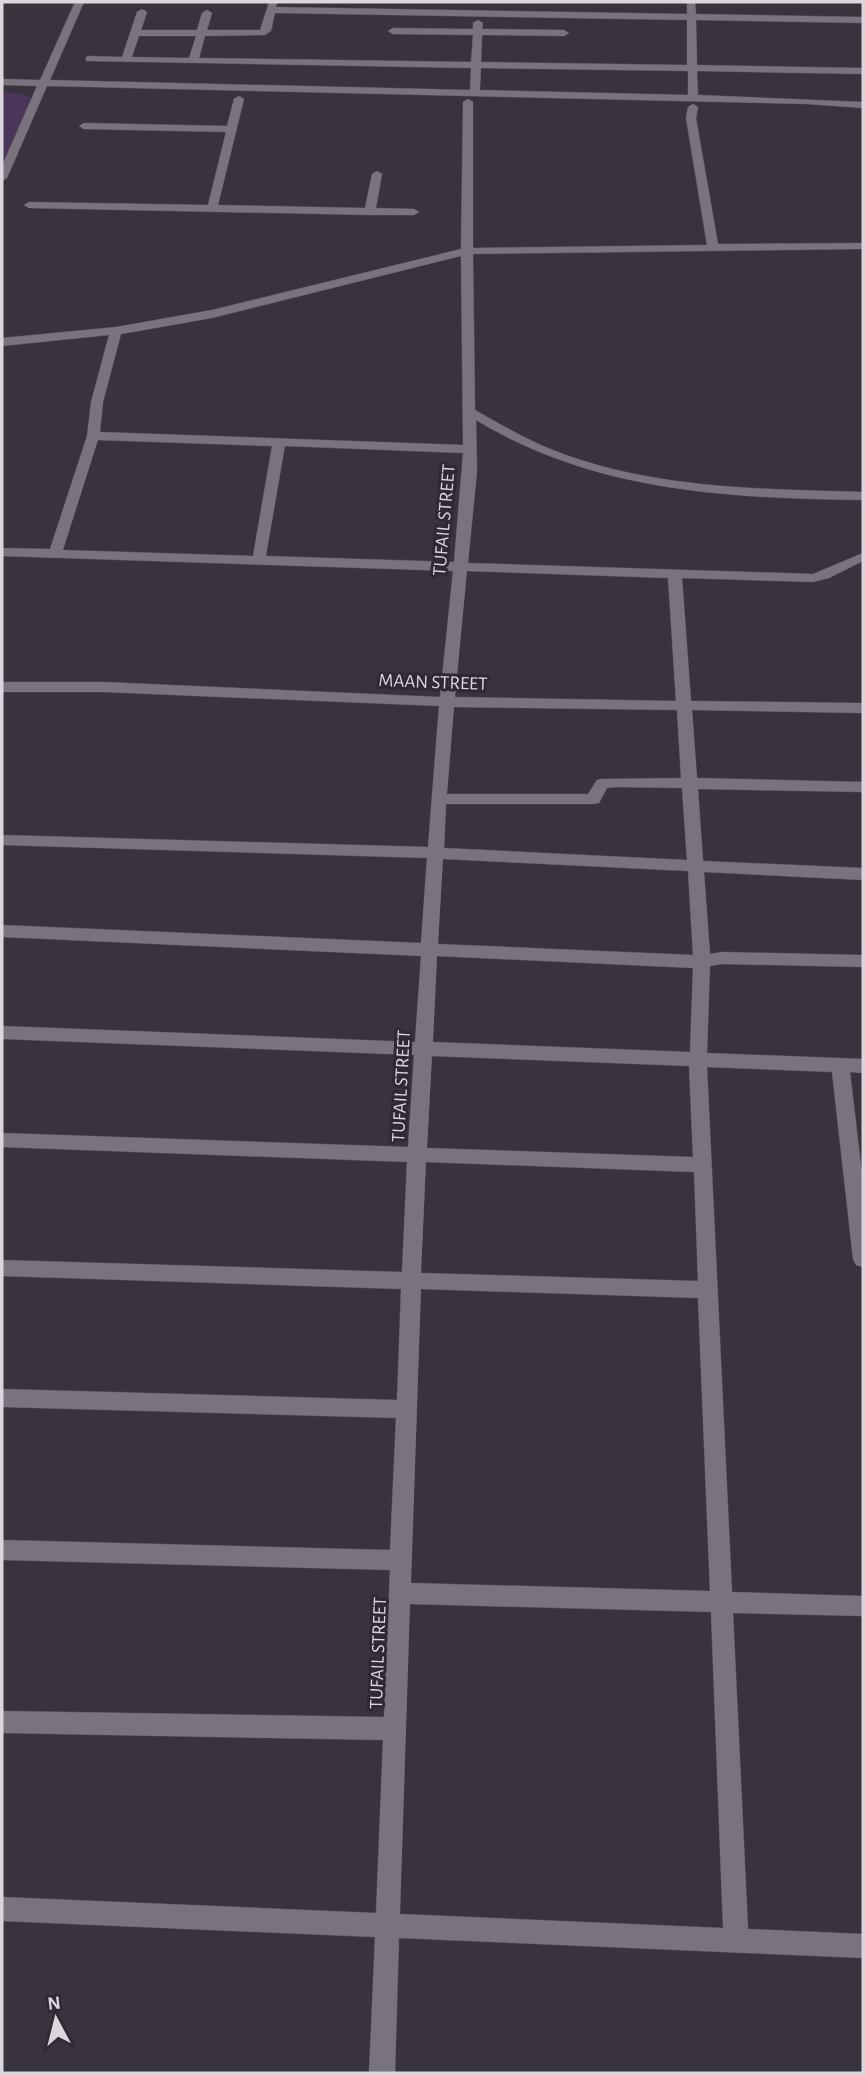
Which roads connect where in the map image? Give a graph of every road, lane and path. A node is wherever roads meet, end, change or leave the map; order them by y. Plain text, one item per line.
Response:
1 (79, 2) edge
2 (479, 2) edge
3 (691, 2) edge
4 (272, 6) edge
5 (142, 12) dead end
6 (206, 13) dead end
7 (478, 13) junction
8 (694, 17) junction
9 (863, 20) edge
10 (393, 31) dead end
11 (478, 32) junction
12 (136, 33) junction
13 (565, 33) dead end
14 (201, 34) junction
15 (89, 59) dead end
16 (126, 60) junction
17 (193, 61) junction
18 (477, 65) junction
19 (692, 69) junction
20 (863, 71) edge
21 (2, 82) edge
22 (42, 87) junction
23 (2, 90) edge
24 (239, 99) junction
25 (472, 99) junction
26 (693, 103) junction
27 (850, 104) junction
28 (863, 105) edge
29 (863, 120) edge
30 (84, 126) dead end
31 (232, 129) junction
32 (377, 174) dead end
33 (2, 178) edge
34 (29, 205) dead end
35 (212, 209) junction
36 (370, 212) junction
37 (414, 212) dead end
38 (863, 246) edge
39 (713, 249) junction
40 (467, 251) junction
41 (116, 331) junction
42 (2, 342) edge
43 (470, 411) junction
44 (93, 436) junction
45 (279, 442) junction
46 (470, 449) junction
47 (863, 496) edge
48 (2, 552) edge
49 (55, 554) junction
50 (863, 557) edge
51 (259, 560) junction
52 (461, 567) junction
53 (675, 574) junction
54 (3, 691) edge
55 (447, 702) junction
56 (683, 705) junction
57 (863, 708) edge
58 (689, 783) junction
59 (863, 787) edge
60 (438, 799) junction
61 (2, 840) edge
62 (435, 853) junction
63 (695, 866) junction
64 (863, 874) edge
65 (2, 931) edge
66 (429, 950) junction
67 (863, 961) edge
68 (702, 962) junction
69 (2, 1032) edge
70 (423, 1049) junction
71 (698, 1060) junction
72 (840, 1066) junction
73 (863, 1066) edge
74 (2, 1140) edge
75 (417, 1155) junction
76 (703, 1165) junction
77 (863, 1259) edge
78 (2, 1268) edge
79 (411, 1281) junction
80 (708, 1290) junction
81 (2, 1398) edge
82 (407, 1409) junction
83 (2, 1550) edge
84 (401, 1560) junction
85 (400, 1593) junction
86 (722, 1602) junction
87 (863, 1606) edge
88 (2, 1722) edge
89 (395, 1729) junction
90 (2, 1909) edge
91 (387, 1924) junction
92 (736, 1941) junction
93 (863, 1946) edge
94 (382, 2073) edge

1 - 22 street
2 - 7 street, TUFAIL STREET
3 - 8 street
4 - 7 street
4 - 14 street
5 - 12 street
6 - 14 street
7 - 8 street
7 - 11 street, TUFAIL STREET
8 - 9 street
8 - 19 street
10 - 11 street
11 - 13 street
11 - 18 street, TUFAIL STREET
12 - 14 street
12 - 16 street
14 - 17 street
15 - 16 street
16 - 17 street
17 - 18 street
18 - 19 street
18 - 25 street, TUFAIL STREET
19 - 20 street
19 - 26 street
21 - 22 street
22 - 23 street
22 - 24 street
22 - 25 street
22 - 33 street
24 - 25 street
24 - 31 street
25 - 26 street
25 - 40 street, TUFAIL STREET
26 - 27 street
26 - 39 street
27 - 28 street
27 - 29 street
30 - 31 street
31 - 35 street
32 - 36 street
34 - 35 street
35 - 36 street
36 - 37 street
38 - 39 street
39 - 40 street
40 - 41 street
40 - 43 street, TUFAIL STREET
41 - 42 street
41 - 44 street
43 - 46 street, TUFAIL STREET
43 - 47 street
44 - 45 street
44 - 49 street
45 - 46 street
45 - 51 street
46 - 52 street, TUFAIL STREET
48 - 49 street
49 - 51 street
50 - 53 street
51 - 52 street
52 - 53 street
52 - 55 street, TUFAIL STREET
53 - 56 street
54 - 55 street, MAAN STREET
55 - 56 street, MAAN STREET
55 - 60 street, TUFAIL STREET
56 - 57 street, MAAN STREET
56 - 58 street
58 - 59 street
58 - 60 street
58 - 63 street
60 - 62 street, TUFAIL STREET
61 - 62 street
62 - 63 street
62 - 66 street, TUFAIL STREET
63 - 64 street
63 - 68 street
65 - 66 street
66 - 68 street
66 - 70 street, TUFAIL STREET
67 - 68 street
68 - 71 street
69 - 70 street
70 - 71 street
70 - 75 street, TUFAIL STREET
71 - 72 street
71 - 76 street
72 - 73 street
72 - 77 street
74 - 75 street
75 - 76 street
75 - 79 street, TUFAIL STREET
76 - 80 street
78 - 79 street
79 - 80 street
79 - 82 street, TUFAIL STREET
80 - 86 street
81 - 82 street
82 - 84 street, TUFAIL STREET
83 - 84 street
84 - 85 street, TUFAIL STREET
85 - 86 street
85 - 89 street, TUFAIL STREET
86 - 87 street
86 - 92 street
88 - 89 street
89 - 91 street, TUFAIL STREET
90 - 91 street
91 - 92 street
91 - 94 street, TUFAIL STREET
92 - 93 street

